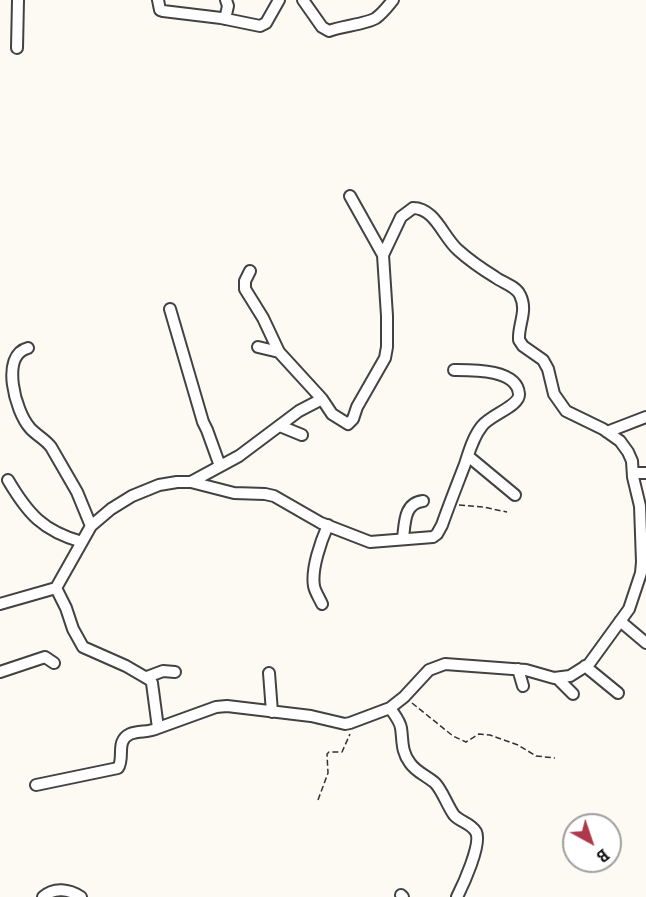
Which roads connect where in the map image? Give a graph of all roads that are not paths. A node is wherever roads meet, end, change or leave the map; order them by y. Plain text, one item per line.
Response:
1 (18, 0) edge
2 (158, 0) edge
3 (226, 0) edge
4 (279, 0) edge
5 (303, 0) edge
6 (393, 0) edge
7 (225, 19) junction
8 (17, 48) dead end
9 (350, 196) dead end
10 (383, 255) junction
11 (250, 271) dead end
12 (170, 309) dead end
13 (258, 347) dead end
14 (28, 348) dead end
15 (279, 352) junction
16 (454, 370) dead end
17 (322, 399) junction
18 (646, 417) edge
19 (280, 426) junction
20 (607, 432) junction
21 (302, 435) dead end
22 (468, 456) junction
23 (220, 466) junction
24 (633, 473) junction
25 (646, 473) edge
26 (9, 480) dead end
27 (190, 482) junction
28 (515, 495) dead end
29 (423, 501) dead end
30 (328, 525) junction
31 (91, 526) junction
32 (403, 538) junction
33 (82, 542) junction
34 (57, 588) junction
35 (0, 604) edge
36 (322, 604) dead end
37 (620, 621) junction
38 (646, 643) edge
39 (54, 663) dead end
40 (585, 666) junction
41 (518, 669) junction
42 (0, 672) edge
43 (175, 672) dead end
44 (269, 673) dead end
45 (147, 677) junction
46 (557, 678) junction
47 (523, 686) dead end
48 (618, 693) dead end
49 (573, 694) dead end
50 (390, 708) junction
51 (272, 712) junction
52 (158, 728) junction
53 (36, 785) dead end
54 (43, 897) edge
55 (81, 897) edge
56 (457, 897) edge

1 - 8 street
2 - 7 street
3 - 7 street
4 - 7 street
5 - 6 street
9 - 10 street
10 - 17 street
10 - 20 street
11 - 15 street
12 - 23 street
13 - 15 street
14 - 31 street
15 - 17 street
16 - 22 street
17 - 19 street
18 - 20 street
19 - 21 street
19 - 23 street
20 - 24 street
22 - 28 street
22 - 32 street
23 - 27 street
24 - 25 street
24 - 37 street
26 - 33 street
27 - 30 street
27 - 31 street
29 - 32 street
30 - 32 street
30 - 36 street
31 - 33 street
33 - 34 street
34 - 35 street
34 - 45 street
37 - 38 street
37 - 40 street
39 - 42 street
40 - 46 street
40 - 48 street
41 - 46 street
41 - 47 street
41 - 50 street
43 - 45 street
44 - 51 street
45 - 52 street
46 - 49 street
50 - 51 street
50 - 56 street
51 - 52 street
52 - 53 street
54 - 55 street

